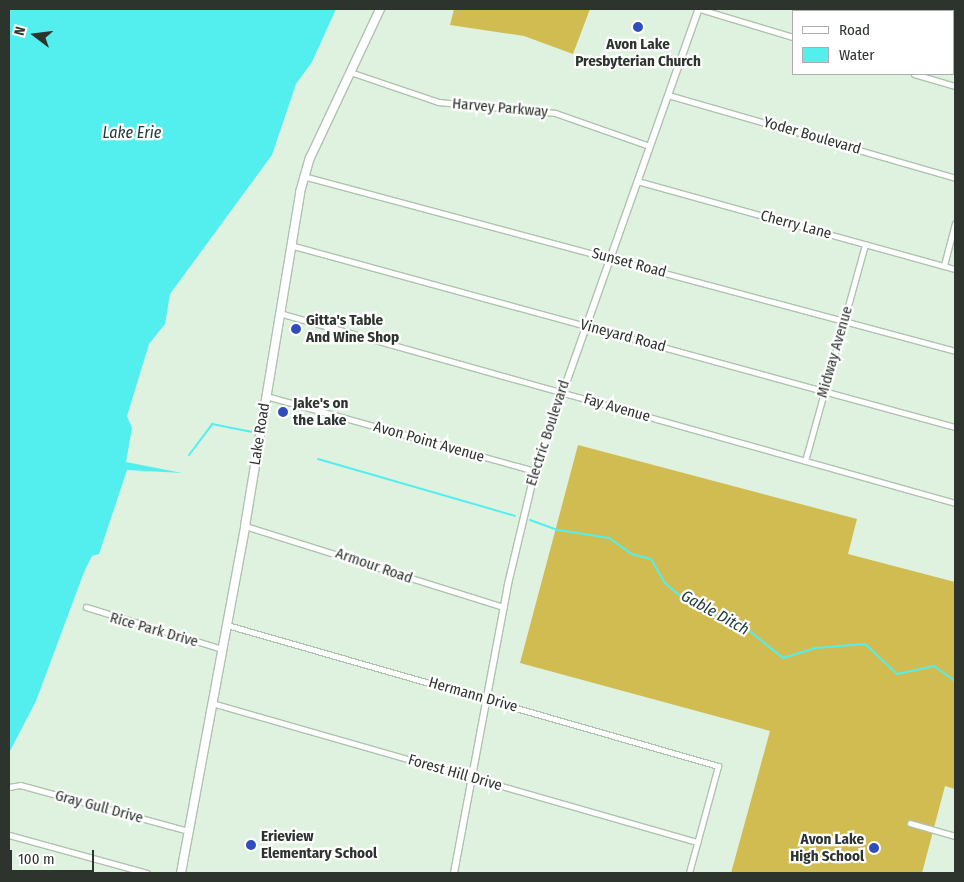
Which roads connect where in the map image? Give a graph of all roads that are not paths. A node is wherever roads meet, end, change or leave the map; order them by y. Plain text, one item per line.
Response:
1 (380, 9) edge
2 (699, 9) edge
3 (792, 37) edge
4 (350, 72) junction
5 (917, 75) edge
6 (955, 86) edge
7 (668, 94) junction
8 (649, 146) junction
9 (304, 176) junction
10 (955, 178) edge
11 (637, 181) junction
12 (955, 223) edge
13 (865, 244) junction
14 (290, 245) junction
15 (609, 258) junction
16 (944, 265) junction
17 (955, 269) edge
18 (279, 313) junction
19 (844, 321) junction
20 (584, 326) junction
21 (955, 351) edge
22 (824, 391) junction
23 (561, 392) junction
24 (266, 396) junction
25 (955, 427) edge
26 (804, 461) junction
27 (535, 471) junction
28 (955, 503) edge
29 (245, 526) junction
30 (86, 608) dead end
31 (504, 608) junction
32 (227, 625) junction
33 (222, 649) junction
34 (486, 699) junction
35 (212, 703) junction
36 (472, 778) junction
37 (9, 787) edge
38 (910, 823) dead end
39 (188, 831) junction
40 (9, 835) edge
41 (955, 836) edge
42 (697, 842) junction
43 (148, 873) edge
44 (180, 873) edge
45 (454, 873) edge
46 (689, 873) edge

1 - 4 main road, Lake Road
2 - 3 street
2 - 7 street, Electric Boulevard
4 - 8 street, Harvey Parkway
4 - 9 main road, Lake Road
5 - 6 street
7 - 8 street, Electric Boulevard
7 - 10 street, Yoder Boulevard
8 - 11 street, Electric Boulevard
9 - 14 main road, Lake Road
9 - 15 street, Sunset Road
11 - 13 street, Cherry Lane
11 - 15 street, Electric Boulevard
12 - 16 street
13 - 16 street, Cherry Lane
13 - 19 street, Midway Avenue
14 - 18 main road, Lake Road
14 - 20 street, Vineyard Road
15 - 19 street, Sunset Road
15 - 20 street, Electric Boulevard
16 - 17 street, Cherry Lane
18 - 23 street, Fay Avenue
18 - 24 main road, Lake Road
19 - 21 street, Sunset Road
19 - 22 street, Midway Avenue
20 - 22 street, Vineyard Road
20 - 23 street, Electric Boulevard
22 - 25 street, Vineyard Road
22 - 26 street, Midway Avenue
23 - 26 street, Fay Avenue
23 - 27 street, Electric Boulevard
24 - 27 street, Avon Point Avenue
24 - 29 main road, Lake Road
26 - 28 street, Fay Avenue
27 - 31 street, Electric Boulevard
29 - 31 street, Armour Road
29 - 32 main road, Lake Road
30 - 33 street, Rice Park Drive
31 - 34 street, Electric Boulevard
32 - 33 main road, Lake Road
32 - 34 street, Hermann Drive
33 - 35 main road, Lake Road
34 - 36 street, Electric Boulevard
34 - 42 street, Hermann Drive
35 - 36 street, Forest Hill Drive
35 - 39 main road, Lake Road
36 - 42 street, Forest Hill Drive
36 - 45 street, Electric Boulevard
37 - 39 street, Gray Gull Drive
38 - 41 street
39 - 44 main road, Lake Road
40 - 43 street
42 - 46 street

